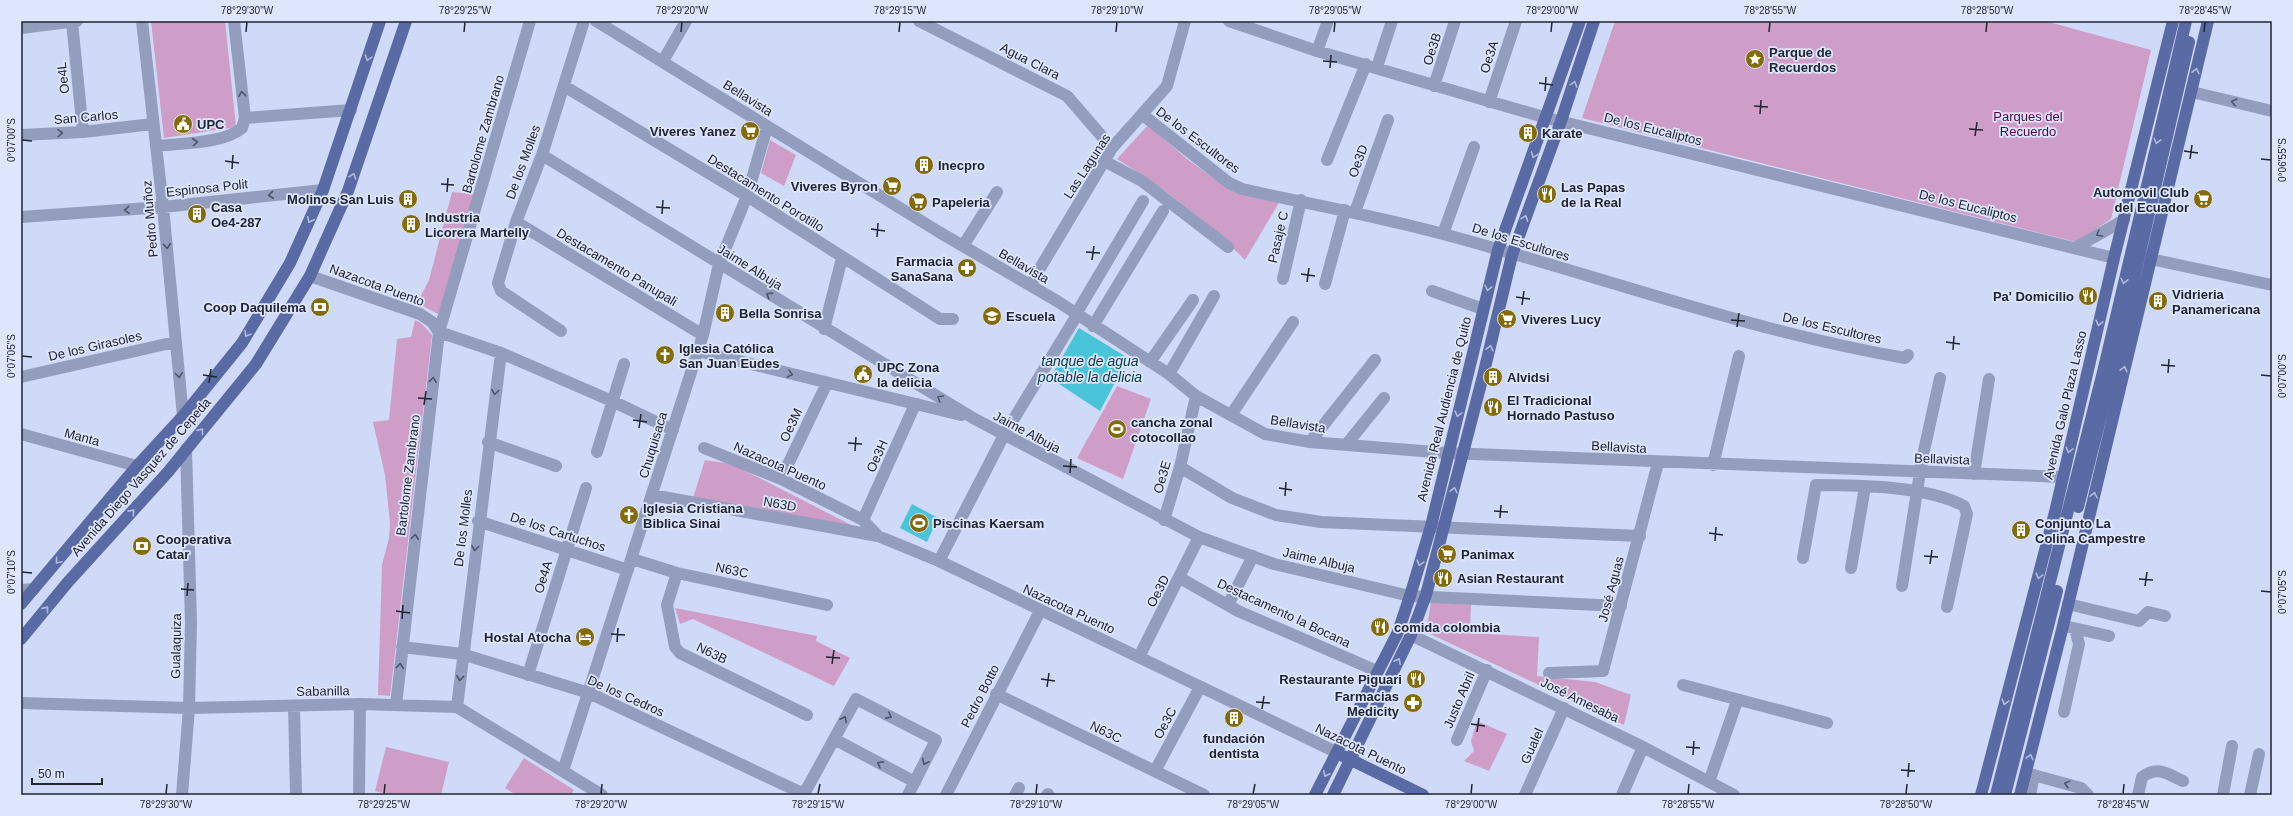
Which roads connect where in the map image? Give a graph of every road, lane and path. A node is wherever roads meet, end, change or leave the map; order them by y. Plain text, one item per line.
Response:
1 (74, 21) edge
2 (142, 21) edge
3 (234, 21) edge
4 (380, 21) edge
5 (406, 21) edge
6 (530, 21) edge
7 (584, 21) edge
8 (596, 21) edge
9 (686, 21) edge
10 (919, 21) edge
11 (1185, 21) edge
12 (1229, 21) edge
13 (1328, 21) edge
14 (1392, 21) edge
15 (1455, 21) edge
16 (1516, 21) edge
17 (1580, 21) edge
18 (1594, 21) edge
19 (2173, 21) edge
20 (2186, 21) edge
21 (2194, 21) edge
22 (2208, 21) edge
23 (21, 28) edge
24 (1318, 52) junction
25 (664, 61) junction
26 (1372, 66) junction
27 (564, 86) junction
28 (1434, 86) junction
29 (2192, 92) junction
30 (1489, 102) junction
31 (351, 110) junction
32 (2272, 111) edge
33 (1143, 115) junction
34 (244, 118) junction
35 (1547, 118) junction
36 (1388, 120) dead end
37 (1562, 121) junction
38 (153, 124) junction
39 (767, 127) junction
40 (82, 132) junction
41 (21, 135) edge
42 (157, 146) junction
43 (1474, 147) dead end
44 (1112, 148) junction
45 (542, 155) junction
46 (1328, 160) dead end
47 (1104, 161) junction
48 (323, 190) junction
49 (997, 192) dead end
50 (747, 196) junction
51 (1301, 200) junction
52 (1143, 201) dead end
53 (163, 207) junction
54 (1163, 211) dead end
55 (1350, 211) junction
56 (21, 217) edge
57 (2124, 220) junction
58 (516, 222) junction
59 (1442, 234) junction
60 (963, 246) junction
61 (1228, 247) dead end
62 (2075, 248) junction
63 (1498, 250) junction
64 (1512, 254) junction
65 (2140, 256) junction
66 (842, 258) junction
67 (2114, 258) junction
68 (719, 264) junction
69 (310, 276) junction
70 (1283, 279) dead end
71 (1325, 284) dead end
72 (1030, 285) junction
73 (2272, 285) edge
74 (1432, 291) dead end
75 (1214, 296) dead end
76 (1193, 300) dead end
77 (1483, 309) junction
78 (1076, 315) junction
79 (952, 319) dead end
80 (1293, 322) dead end
81 (1093, 326) junction
82 (824, 329) junction
83 (561, 331) dead end
84 (439, 332) junction
85 (703, 335) junction
86 (175, 342) junction
87 (698, 351) junction
88 (501, 353) junction
89 (1908, 355) dead end
90 (1739, 356) dead end
91 (1375, 360) dead end
92 (1150, 362) junction
93 (624, 364) dead end
94 (1169, 374) junction
95 (21, 377) edge
96 (1940, 378) dead end
97 (1989, 378) dead end
98 (827, 383) junction
99 (1196, 396) junction
100 (1384, 398) dead end
101 (612, 401) junction
102 (917, 404) junction
103 (1231, 415) junction
104 (183, 416) junction
105 (973, 418) junction
106 (673, 430) junction
107 (21, 434) edge
108 (1004, 435) junction
109 (488, 442) junction
110 (1310, 442) junction
111 (1346, 445) junction
112 (704, 448) dead end
113 (186, 449) junction
114 (597, 452) dead end
115 (1448, 453) junction
116 (1463, 454) junction
117 (1658, 463) junction
118 (1713, 464) junction
119 (136, 466) junction
120 (556, 466) dead end
121 (1180, 467) junction
122 (1921, 472) junction
123 (1974, 474) junction
124 (2063, 477) junction
125 (781, 480) junction
126 (1865, 486) junction
127 (586, 488) dead end
128 (1918, 492) junction
129 (652, 496) junction
130 (863, 520) junction
131 (1164, 520) junction
132 (478, 521) junction
133 (1431, 526) junction
134 (1446, 526) junction
135 (878, 536) junction
136 (1640, 536) junction
137 (1199, 537) junction
138 (566, 550) junction
139 (1253, 556) junction
140 (1803, 558) dead end
141 (940, 561) junction
142 (630, 565) junction
143 (1851, 568) dead end
144 (677, 573) junction
145 (1180, 578) junction
146 (1902, 586) dead end
147 (34, 589) junction
148 (21, 590) edge
149 (1426, 595) junction
150 (1410, 596) junction
151 (21, 604) edge
152 (2068, 604) junction
153 (827, 605) dead end
154 (1228, 605) junction
155 (1621, 606) junction
156 (1947, 607) dead end
157 (1040, 611) junction
158 (2166, 616) dead end
159 (2069, 628) junction
160 (1411, 635) junction
161 (2109, 636) dead end
162 (21, 639) edge
163 (402, 647) junction
164 (462, 654) junction
165 (1139, 657) junction
166 (1487, 670) junction
167 (1377, 671) junction
168 (1550, 673) dead end
169 (528, 675) junction
170 (1683, 685) dead end
171 (1200, 687) junction
172 (589, 693) junction
173 (996, 694) junction
174 (1737, 701) junction
175 (21, 703) edge
176 (360, 704) junction
177 (396, 705) junction
178 (294, 706) junction
179 (457, 707) junction
180 (189, 708) junction
181 (1564, 708) junction
182 (2064, 712) dead end
183 (807, 715) dead end
184 (1828, 723) dead end
185 (834, 740) junction
186 (1457, 740) dead end
187 (2232, 746) dead end
188 (1643, 747) junction
189 (1336, 752) junction
190 (2259, 754) dead end
191 (1350, 759) junction
192 (563, 771) junction
193 (1156, 771) junction
194 (2030, 774) junction
195 (2184, 781) dead end
196 (915, 782) junction
197 (1709, 782) junction
198 (588, 791) edge
199 (182, 795) edge
200 (296, 795) edge
201 (359, 795) edge
202 (602, 795) edge
203 (805, 795) edge
204 (908, 795) edge
205 (946, 795) edge
206 (1204, 795) edge
207 (1315, 795) edge
208 (1333, 795) edge
209 (1423, 795) edge
210 (1526, 795) edge
211 (1622, 795) edge
212 (1734, 795) edge
213 (1980, 795) edge
214 (1996, 795) edge
215 (2005, 795) edge
216 (2020, 795) edge
217 (2030, 795) edge
218 (2088, 795) edge
219 (2138, 795) edge
220 (2223, 795) edge
221 (2250, 795) edge

1 - 23 street
1 - 40 street, Oe4L
2 - 38 street, Pedro Muñoz
34 -> 3 street
4 -> 31 main road, Avenida Diego Vasquez de Cepeda
69 -> 5 main road, Avenida Diego Vasquez de Cepeda
6 - 84 street, Bartolome Zambrano
7 - 27 street, De los Molles
8 - 25 street, Bellavista
9 - 25 street
10 - 44 street, Agua Clara
11 - 33 street, Las Lagunas
12 - 24 street, De los Eucaliptos
13 - 24 street
14 - 26 street
15 - 28 street, Oe3B
16 - 30 street, Oe3A
17 - 35 main road, Avenida Real Audiencia de Quito
37 -> 18 main road
19 - 57 main road, Avenida Galo Plaza Lasso
20 -> 65 main road
21 - 65 main road
29 -> 22 main road
24 - 26 street, De los Eucaliptos
25 - 39 street, Bellavista
26 - 28 street, De los Eucaliptos
26 - 46 street
27 - 45 street, De los Molles
27 - 50 street, Destacamento Porotillo
28 - 30 street, De los Eucaliptos
32 -> 29 street
29 - 65 main road
30 - 35 street, De los Eucaliptos
31 - 34 street
31 - 48 main road, Avenida Diego Vasquez de Cepeda
33 - 44 street, Las Lagunas
33 - 51 street, De los Escultores
42 -> 34 street
35 - 37 street, De los Eucaliptos
35 -> 63 main road, Avenida Real Audiencia de Quito
36 - 55 street, Oe3D
37 - 62 street, De los Eucaliptos
64 -> 37 main road
38 - 40 street, San Carlos
38 - 42 street, Pedro Muñoz
39 - 50 street, Chuquisaca
39 - 60 street, Bellavista
41 -> 40 street, San Carlos
42 - 53 street, Pedro Muñoz
43 - 59 street
44 - 47 street, Las Lagunas
45 - 58 street, De los Molles
45 - 68 street, Jaime Albuja
47 - 61 street
47 - 72 street, Las Lagunas
48 -> 53 street, Espinosa Polit
48 -> 104 main road, Avenida Diego Vasquez de Cepeda
49 - 60 street
50 - 66 street, Destacamento Porotillo
50 - 68 street, Chuquisaca
51 - 55 street, De los Escultores
51 - 70 street, Pasaje C
52 - 78 street
53 -> 56 street, Espinosa Polit
53 -> 86 street, Pedro Muñoz
54 - 81 street
55 - 59 street, De los Escultores
55 - 71 street, Oe3D
57 -> 62 street
57 - 67 main road, Avenida Galo Plaza Lasso
58 - 83 street, De los Molles
58 - 85 street, Destacamento Panupali
59 - 63 street, De los Escultores
60 - 72 street, Bellavista
62 - 67 street, De los Eucaliptos
63 - 64 street, De los Escultores
63 -> 77 main road, Avenida Real Audiencia de Quito
64 - 89 street, De los Escultores
116 -> 64 main road
65 - 73 street
152 -> 65 main road
65 -> 214 main road
65 - 215 main road
66 - 79 street, Destacamento Porotillo
66 - 82 street
67 -> 124 main road, Avenida Galo Plaza Lasso
82 -> 68 street, Jaime Albuja
68 - 85 street, Chuquisaca
69 - 84 street, Nazacota Puento
113 -> 69 main road, Avenida Diego Vasquez de Cepeda
72 - 78 street, Bellavista
74 - 77 street
75 - 94 street
76 - 92 street
77 -> 115 main road, Avenida Real Audiencia de Quito
78 - 81 street, Bellavista
78 - 108 street
80 - 103 street
81 - 92 street, Bellavista
105 -> 82 street, Jaime Albuja
84 - 88 street, Nazacota Puento
163 -> 84 street, Bartolome Zambrano
85 - 87 street, Chuquisaca
86 - 95 street, De los Girasoles
86 -> 104 street, Pedro Muñoz
87 -> 98 street
87 - 106 street, Chuquisaca
88 - 101 street, Nazacota Puento
88 -> 109 street, De los Molles
90 - 118 street
91 - 110 street
92 - 94 street, Bellavista
93 - 101 street
94 - 99 street, Bellavista
96 - 122 street
97 - 123 street
98 - 102 street
98 - 125 street, Oe3M
99 - 103 street, Bellavista
99 - 121 street, Oe3E
100 - 111 street
101 - 106 street, Nazacota Puento
101 - 114 street
102 - 105 street
102 - 130 street, Oe3H
103 - 110 street, Bellavista
104 - 119 main road, Avenida Diego Vasquez de Cepeda
105 - 108 street, Jaime Albuja
106 - 129 street, Chuquisaca
107 - 119 street, Manta
108 - 131 street, Jaime Albuja
108 - 141 street
109 - 120 street
109 - 132 street, De los Molles
110 - 111 street, Bellavista
111 - 115 street, Bellavista
112 - 125 street, Nazacota Puento
162 -> 113 main road, Avenida Diego Vasquez de Cepeda
113 - 180 street, Gualaquiza
115 - 116 street, Bellavista
115 - 133 main road, Avenida Real Audiencia de Quito
116 - 117 street, Bellavista
134 -> 116 main road
117 - 118 street, Bellavista
117 - 136 street, José Aguas
118 - 122 street, Bellavista
119 -> 147 main road, Avenida Diego Vasquez de Cepeda
121 - 131 street, Oe3E
121 - 133 street
122 - 123 street, Bellavista
122 - 128 street
123 - 124 street, Bellavista
124 -> 213 main road, Avenida Galo Plaza Lasso
125 - 130 street, Nazacota Puento
126 - 128 street
126 - 140 street
126 - 143 street
127 - 138 street, Oe4A
128 - 146 street
128 - 156 street
129 - 135 street, N63D
129 - 142 street, Chuquisaca
130 - 135 street, Nazacota Puento
131 - 137 street, Jaime Albuja
132 - 138 street, De los Cartuchos
132 -> 164 street, De los Molles
133 - 134 street
133 -> 150 main road, Avenida Real Audiencia de Quito
134 - 136 street
134 - 149 main road
135 - 141 street, Nazacota Puento
136 - 155 street, José Aguas
137 - 139 street, Jaime Albuja
137 - 145 street, Oe3D
138 - 142 street, De los Cartuchos
138 - 169 street, Oe4A
139 - 150 street, Jaime Albuja
139 - 154 street
141 - 157 street, Nazacota Puento
142 - 144 street, N63C
142 - 172 street, Chuquisaca
144 - 153 street, N63C
144 - 183 street, N63B
145 - 154 street, Destacamento la Bocana
145 - 165 street, Oe3D
147 - 148 street
147 - 151 main road, Avenida Diego Vasquez de Cepeda
149 - 150 street, Jaime Albuja
149 - 155 street, Jaime Albuja
149 - 160 main road
150 - 167 main road, Avenida Real Audiencia de Quito
152 - 158 street
152 - 159 main road
154 - 167 street, Destacamento la Bocana
155 - 168 street, José Aguas
157 - 165 street, Nazacota Puento
157 - 173 street, Pedro Botto
159 - 161 street
159 - 182 street
194 -> 159 main road
160 - 166 street, José Amesaba
191 -> 160 main road
163 - 164 street, De los Cedros
177 -> 163 street, Bartolome Zambrano
164 - 169 street, De los Cedros
164 -> 179 street, De los Molles
165 - 171 street, Nazacota Puento
166 - 181 street, José Amesaba
166 - 186 street, Justo Abril
167 - 189 main road, Avenida Real Audiencia de Quito
169 - 172 street, De los Cedros
170 - 174 street
171 - 189 street, Nazacota Puento
171 - 193 street, Oe3C
172 - 192 street, Chuquisaca
172 - 203 street, De los Cedros
173 - 193 street, N63C
173 - 205 street, Pedro Botto
174 - 184 street
174 - 197 street
175 - 180 street, Sabanilla
176 - 177 street, Sabanilla
176 - 178 street, Sabanilla
176 - 201 street
177 - 179 street, Sabanilla
178 - 180 street, Sabanilla
178 - 200 street
179 - 192 street, Sabanilla
180 - 199 street, Gualaquiza
181 - 188 street, José Amesaba
181 - 210 street, Gualel
196 -> 185 street
185 -> 196 street
185 - 203 street
187 - 220 street
188 - 197 street, José Amesaba
188 - 211 street
189 - 191 main road, Nazacota Puento
189 -> 207 main road, Avenida Real Audiencia de Quito
190 - 221 street
191 - 208 main road
191 - 209 main road, Nazacota Puento
192 - 198 street, Sabanilla
193 - 206 street, N63C
194 - 216 main road
194 - 217 street
218 -> 194 street
195 - 219 street
196 - 204 street
197 - 212 street, José Amesaba
198 - 202 street, Sabanilla

